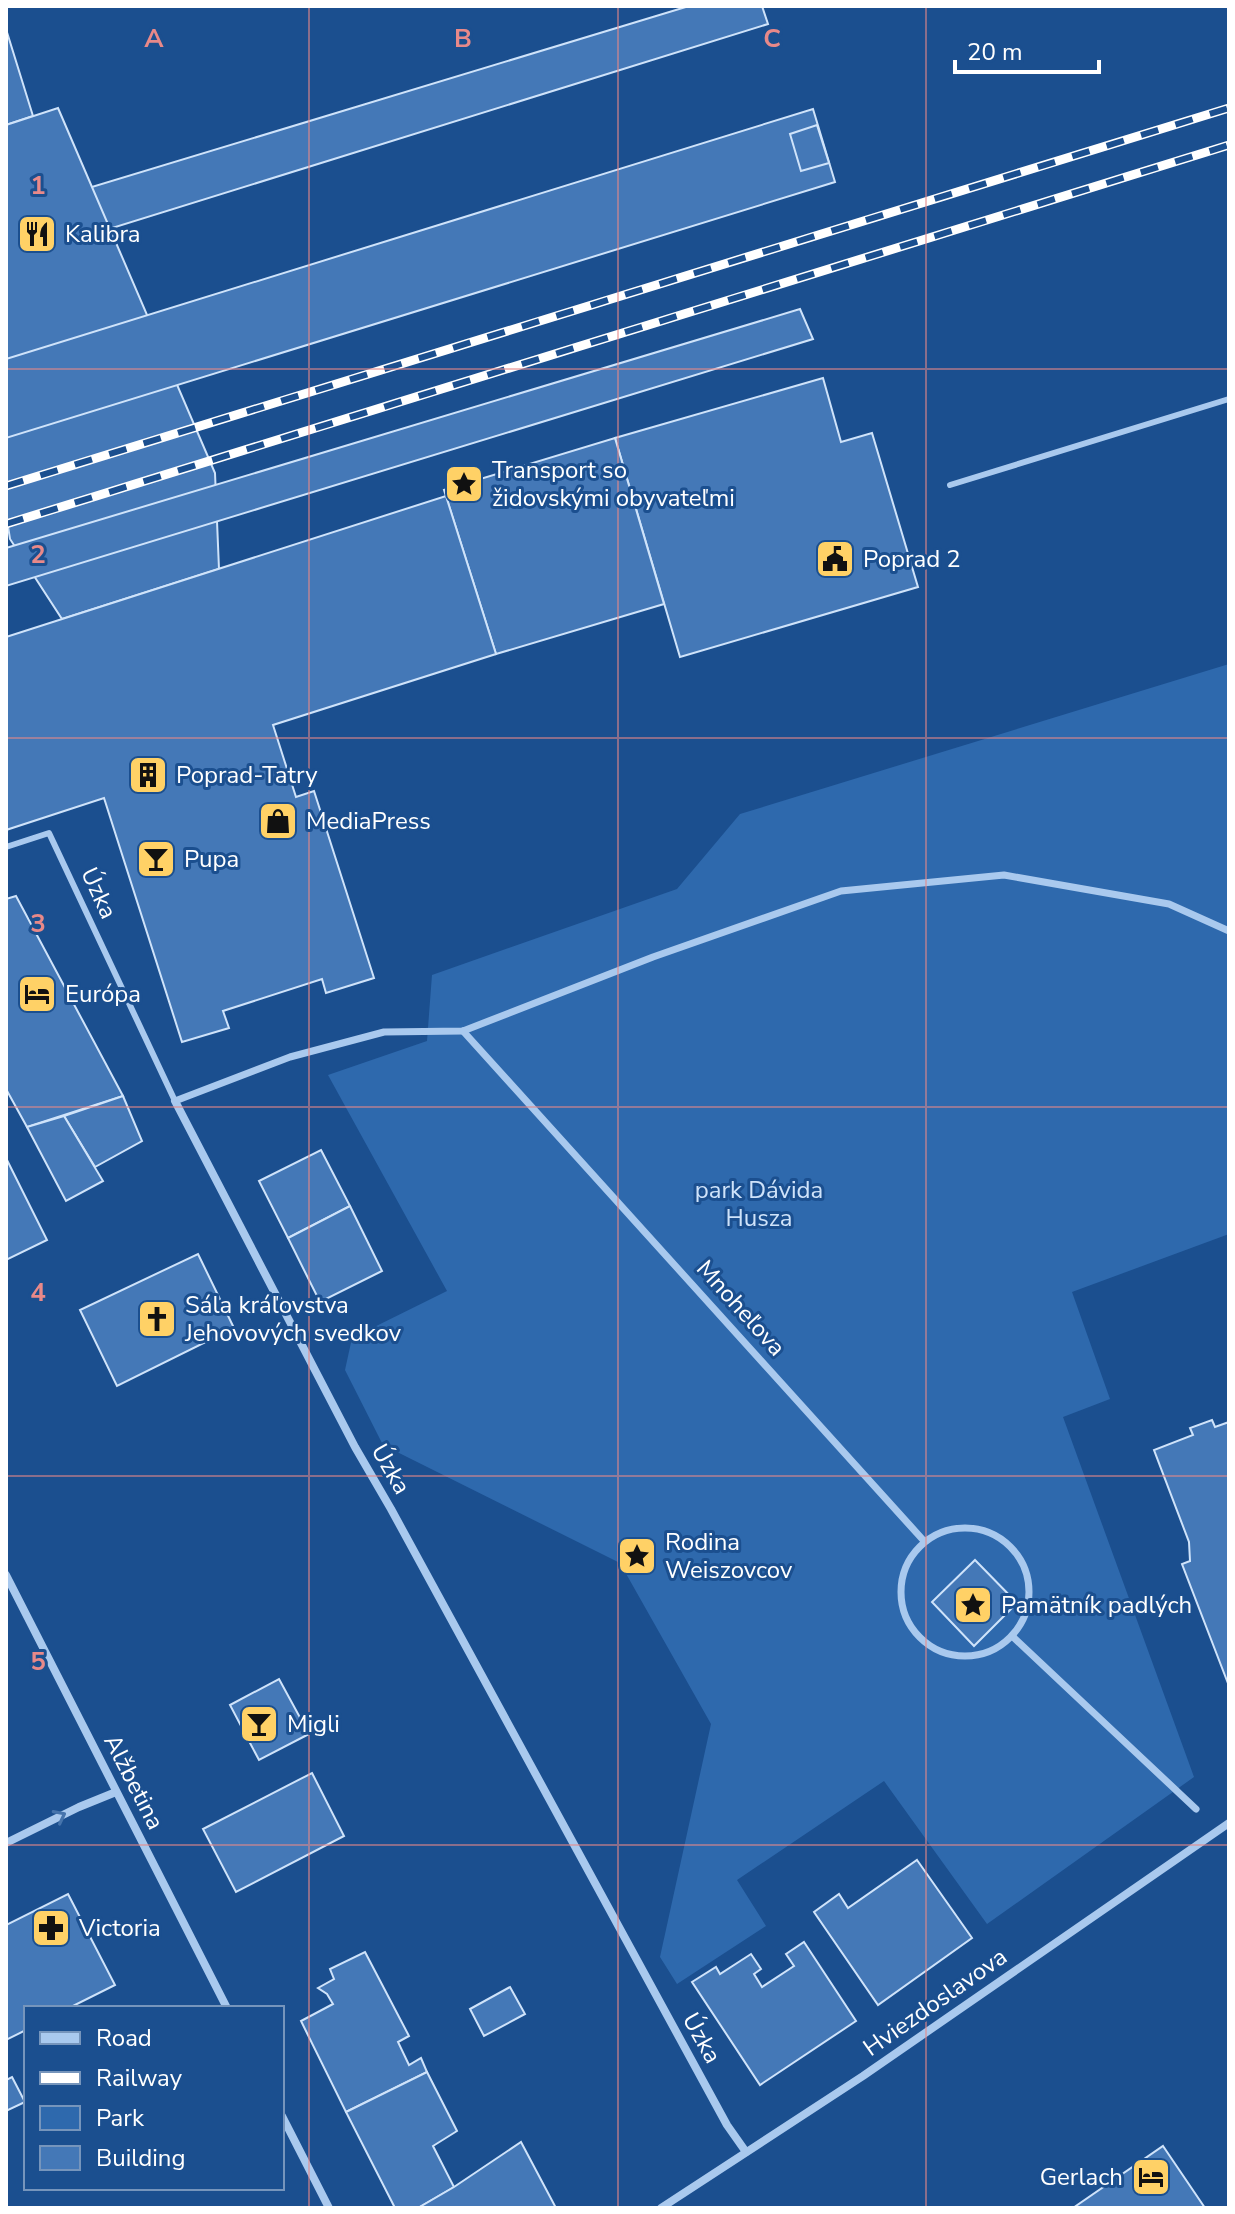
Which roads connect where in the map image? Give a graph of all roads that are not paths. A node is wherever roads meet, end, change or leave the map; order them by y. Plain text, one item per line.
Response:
1 (1229, 399) edge
2 (950, 485) dead end
3 (6, 847) edge
4 (1229, 931) edge
5 (463, 1031) junction
6 (175, 1101) junction
7 (924, 1541) junction
8 (6, 1575) edge
9 (1012, 1636) junction
10 (116, 1792) junction
11 (1196, 1809) dead end
12 (1229, 1823) edge
13 (6, 1843) edge
14 (226, 2006) edge
15 (284, 2120) edge
16 (746, 2152) junction
17 (329, 2208) edge
18 (661, 2208) edge

1 - 2 lane
3 - 6 lane, Úzka
4 - 5 street
5 - 6 street
5 - 7 street, Mnoheľova
6 - 16 street, Úzka
7 - 9 street
7 - 9 street
8 - 10 street, Alžbetina
9 - 11 street
13 -> 10 street
10 - 14 street, Alžbetina
12 - 16 street, Hviezdoslavova
15 - 17 street
16 - 18 street, Hviezdoslavova

